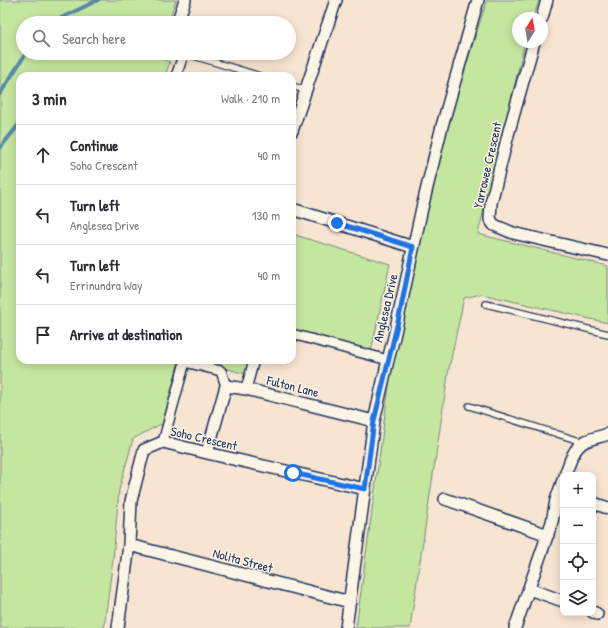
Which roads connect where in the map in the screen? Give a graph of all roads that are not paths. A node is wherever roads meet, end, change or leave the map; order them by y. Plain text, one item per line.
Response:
1 (185, 0) edge
2 (336, 0) edge
3 (478, 0) edge
4 (548, 0) edge
5 (544, 12) edge
6 (179, 16) edge
7 (532, 48) edge
8 (182, 60) edge
9 (207, 60) edge
10 (177, 72) edge
11 (247, 72) edge
12 (296, 87) edge
13 (306, 90) junction
14 (296, 119) edge
15 (296, 210) edge
16 (413, 247) junction
17 (608, 255) edge
18 (486, 304) dead end
19 (608, 334) edge
20 (296, 335) edge
21 (388, 360) junction
22 (184, 364) edge
23 (193, 364) edge
24 (253, 364) edge
25 (226, 386) junction
26 (246, 389) junction
27 (469, 406) dead end
28 (374, 421) junction
29 (608, 434) edge
30 (164, 442) junction
31 (584, 442) junction
32 (207, 453) junction
33 (566, 472) edge
34 (365, 489) junction
35 (560, 494) edge
36 (445, 499) dead end
37 (596, 504) edge
38 (608, 508) edge
39 (548, 535) junction
40 (129, 545) junction
41 (529, 589) junction
42 (560, 600) edge
43 (350, 602) junction
44 (118, 628) edge
45 (346, 628) edge
46 (515, 628) edge

1 - 6 street
2 - 13 street
3 - 16 street, Anglesea Drive
4 - 5 street
7 - 17 street, Yarrowee Crescent
8 - 10 street
9 - 11 lane
12 - 13 lane
13 - 14 street
15 - 16 street
16 - 21 street, Anglesea Drive
18 - 19 lane
20 - 21 street
21 - 28 street, Anglesea Drive
22 - 30 street
23 - 25 street
24 - 26 street
25 - 26 street, Fulton Lane
25 - 32 street
26 - 28 street, Fulton Lane
27 - 31 lane
28 - 34 street, Anglesea Drive
29 - 31 street
30 - 32 street, Soho Crescent
30 - 40 street, Soho Crescent
31 - 33 street
32 - 34 street, Soho Crescent
34 - 43 street, Anglesea Drive
35 - 39 street
36 - 39 street
37 - 38 street
39 - 41 street
40 - 43 street, Nolita Street
40 - 44 street, Soho Crescent
41 - 42 street
41 - 46 street
43 - 45 street, Anglesea Drive

